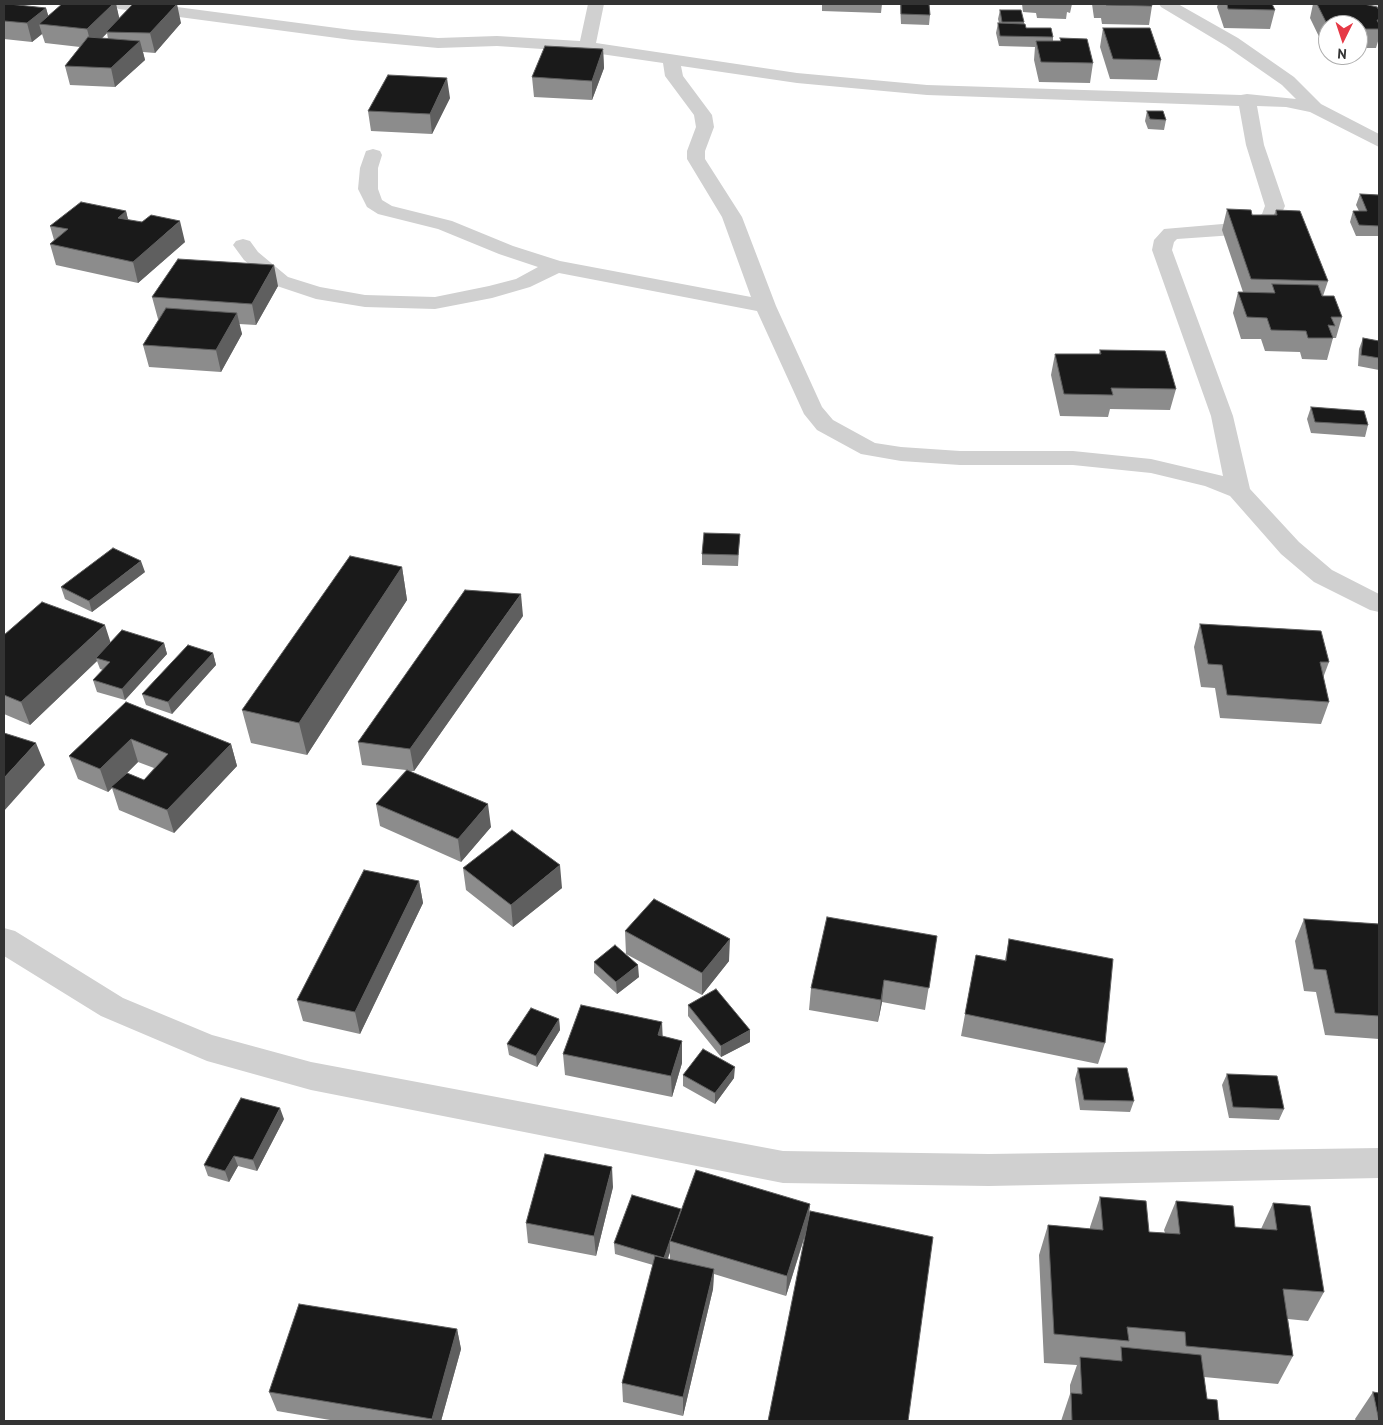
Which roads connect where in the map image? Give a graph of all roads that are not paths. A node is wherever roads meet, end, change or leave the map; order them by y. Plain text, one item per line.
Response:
1 (119, 4) edge
2 (596, 4) edge
3 (1167, 4) edge
4 (1375, 4) edge
5 (1379, 20) edge
6 (587, 47) junction
7 (671, 60) junction
8 (1247, 99) junction
9 (1315, 108) junction
10 (1379, 141) edge
11 (373, 155) dead end
12 (243, 245) dead end
13 (556, 266) junction
14 (765, 306) junction
15 (1238, 491) junction
16 (1379, 604) edge
17 (4, 940) edge
18 (1379, 1163) edge

1 - 6 street
2 - 6 street
3 - 9 street
4 - 5 street
6 - 7 street
7 - 8 street
7 - 14 street
8 - 9 street
8 - 15 street
9 - 10 street
11 - 13 street
12 - 13 street
13 - 14 street
14 - 15 street
15 - 16 street
17 - 18 street

